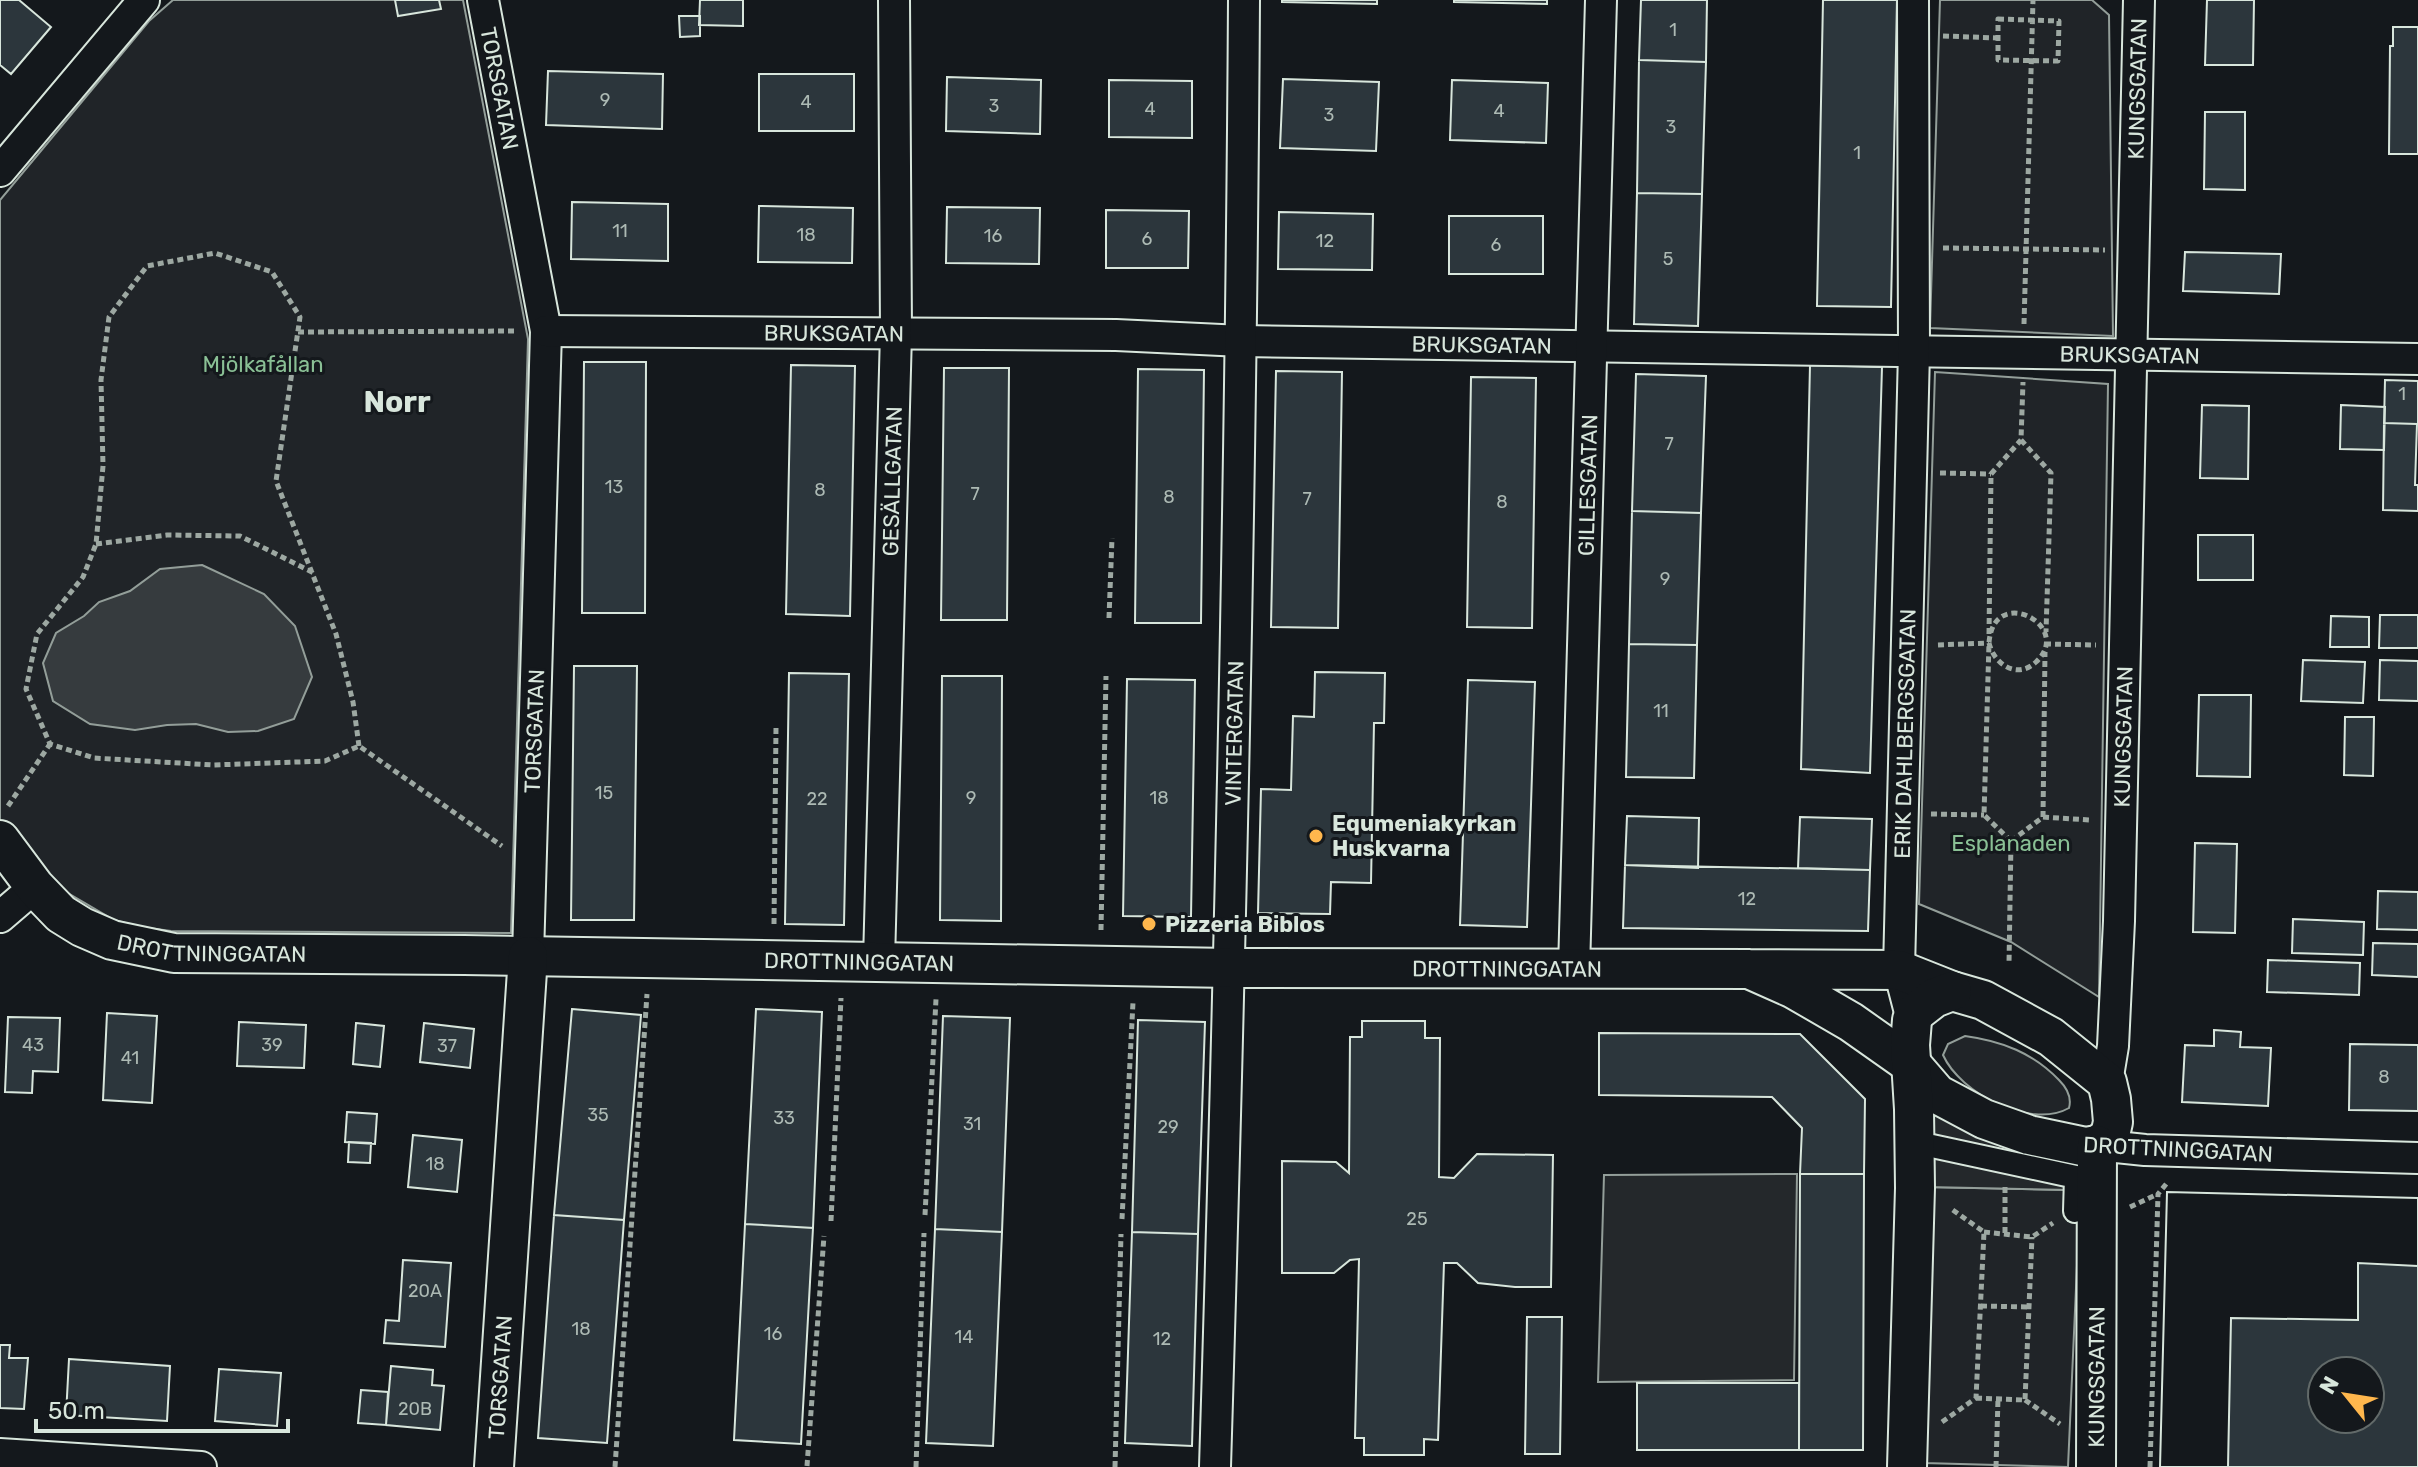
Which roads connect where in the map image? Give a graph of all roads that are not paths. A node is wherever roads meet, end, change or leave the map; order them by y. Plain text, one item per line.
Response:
1 (144, 0) edge
2 (483, 0) edge
3 (894, 0) edge
4 (1244, 0) edge
5 (1601, 0) edge
6 (1913, 0) edge
7 (2139, 0) edge
8 (0, 171) edge
9 (546, 331) junction
10 (896, 333) junction
11 (1242, 341) junction
12 (1593, 346) junction
13 (1914, 351) junction
14 (2131, 354) junction
15 (2418, 359) edge
16 (4, 823) edge
17 (35, 887) junction
18 (0, 917) edge
19 (528, 956) junction
20 (879, 961) junction
21 (1230, 968) junction
22 (1574, 969) junction
23 (1749, 969) junction
24 (1899, 970) junction
25 (1952, 991) junction
26 (1912, 1020) junction
27 (1912, 1065) junction
28 (2109, 1091) junction
29 (2097, 1145) junction
30 (1932, 1146) dead end
31 (2163, 1151) junction
32 (2418, 1158) edge
33 (2075, 1211) road end
34 (0, 1454) edge
35 (201, 1467) edge
36 (494, 1467) edge
37 (1215, 1467) edge
38 (1907, 1467) edge
39 (2096, 1467) edge

1 - 8 street
2 - 9 street, TORSGATAN
3 - 10 street, GESÄLLGATAN
4 - 11 street, VINTERGATAN
5 - 12 street, GILLESGATAN
6 - 13 street, ERIK DAHLBERGSGATAN
7 - 14 street, KUNGSGATAN
9 - 10 street, BRUKSGATAN
9 - 19 street, TORSGATAN
10 - 11 street, BRUKSGATAN
10 - 20 street, GESÄLLGATAN
11 - 12 street, BRUKSGATAN
11 - 21 street, VINTERGATAN
12 - 13 street, BRUKSGATAN
12 - 22 street, GILLESGATAN
13 - 14 street, BRUKSGATAN
13 - 24 street, ERIK DAHLBERGSGATAN
14 - 15 street, BRUKSGATAN
14 - 28 street, KUNGSGATAN
16 - 17 street, DROTTNINGGATAN
17 - 18 street
17 - 19 street, DROTTNINGGATAN
19 - 20 street, DROTTNINGGATAN
19 - 36 street, TORSGATAN
20 - 21 street, DROTTNINGGATAN
21 - 22 street, DROTTNINGGATAN
21 - 37 street, VINTERGATAN
22 - 23 street, DROTTNINGGATAN
23 - 24 street, DROTTNINGGATAN
23 - 27 street, DROTTNINGGATAN
24 - 25 street, DROTTNINGGATAN
24 - 26 street, ERIK DAHLBERGSGATAN
25 - 26 street
25 - 28 street, DROTTNINGGATAN
26 - 27 street, ERIK DAHLBERGSGATAN
27 - 29 street, DROTTNINGGATAN
27 - 38 street, ERIK DAHLBERGSGATAN
28 - 29 street, KUNGSGATAN
28 - 31 street
29 - 31 street, DROTTNINGGATAN
29 - 39 street, KUNGSGATAN
30 - 33 street
31 - 32 street, DROTTNINGGATAN
34 - 35 street

